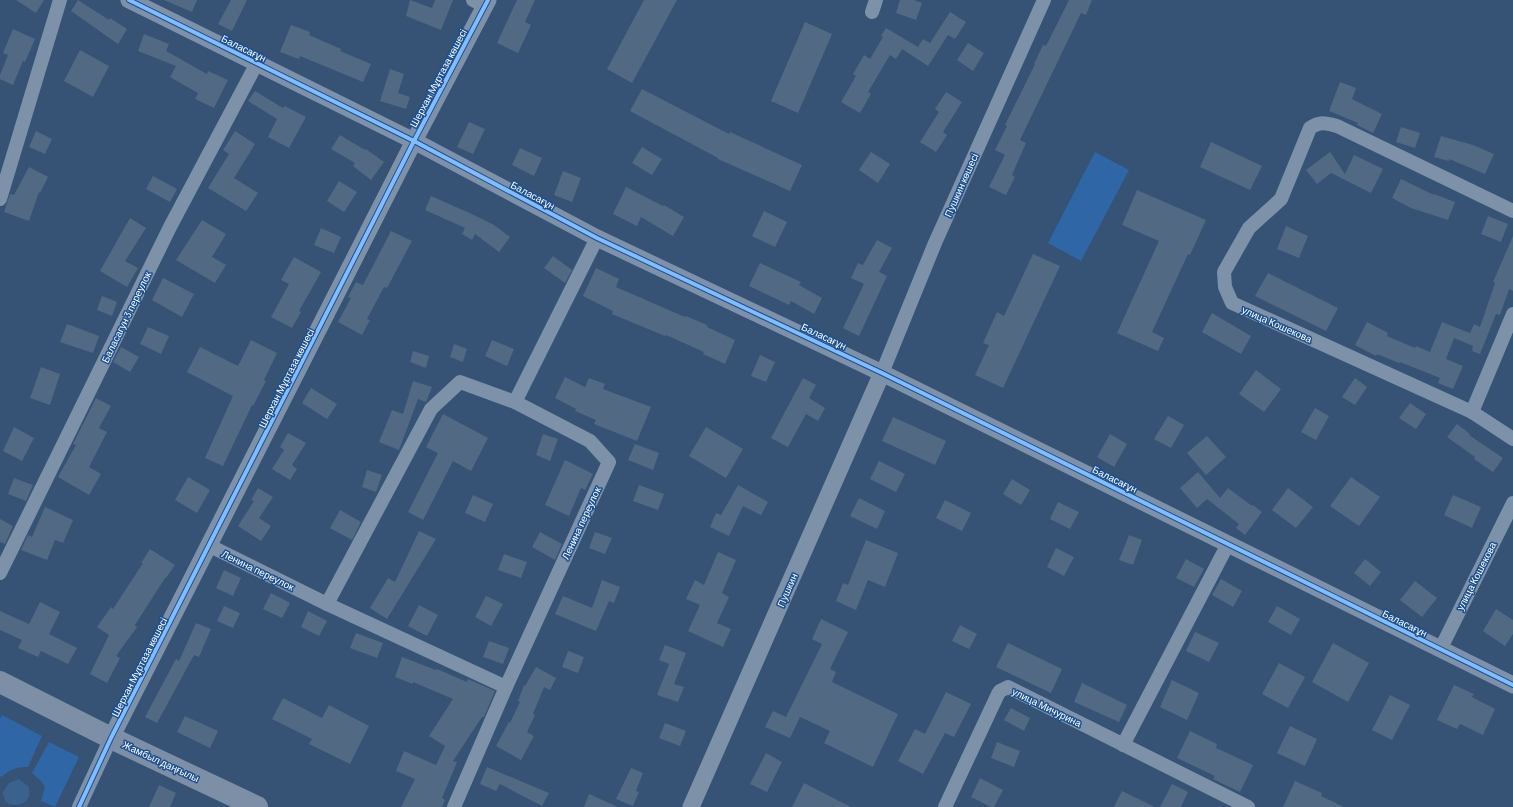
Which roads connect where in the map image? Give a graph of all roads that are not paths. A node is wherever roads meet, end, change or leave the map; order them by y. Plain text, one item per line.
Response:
1 (60, 0) edge
2 (129, 0) edge
3 (1044, 0) edge
4 (482, 2) edge
5 (257, 63) junction
6 (414, 141) junction
7 (0, 199) edge
8 (1513, 211) edge
9 (597, 238) junction
10 (1513, 314) edge
11 (882, 373) junction
12 (515, 402) junction
13 (1472, 412) junction
14 (1513, 439) edge
15 (1513, 503) edge
16 (1228, 544) junction
17 (210, 546) junction
18 (0, 573) edge
19 (327, 604) junction
20 (1440, 650) junction
21 (0, 682) edge
22 (1513, 685) edge
23 (506, 687) junction
24 (111, 738) junction
25 (1123, 745) junction
26 (79, 807) edge
27 (257, 807) edge
28 (454, 807) edge
29 (692, 807) edge
30 (945, 807) edge
31 (1248, 807) edge

1 - 7 street
2 - 5 street, Баласағұн
3 - 11 street, Пушкин көшесі
4 - 6 street, Шерхан Мұртаза көшесі
5 - 6 street, Баласағұн
5 - 18 street, Баласагун 3 переулок
6 - 9 street, Баласағұн
6 - 17 street, Шерхан Мұртаза көшесі
8 - 13 street, улица Кошекова
9 - 11 street, Баласағұн
9 - 12 street
10 - 13 street
11 - 16 street, Баласағұн
11 - 29 street, Пушкин
12 - 19 street, Ленина переулок
12 - 23 street, Ленина переулок
13 - 14 street, улица Кошекова
15 - 20 street, улица Кошекова
16 - 20 street, Баласағұн
16 - 25 street
17 - 19 street, Ленина переулок
17 - 24 street, Шерхан Мұртаза көшесі
19 - 23 street, Ленина переулок
20 - 22 street, Баласағұн
21 - 24 main road, Жамбыл даңғылы
23 - 28 street, Ленина переулок
24 - 26 street, Шерхан Мұртаза көшесі
24 - 27 main road, Жамбыл даңғылы
25 - 30 street, улица Мичурина
25 - 31 street, улица Мичурина

